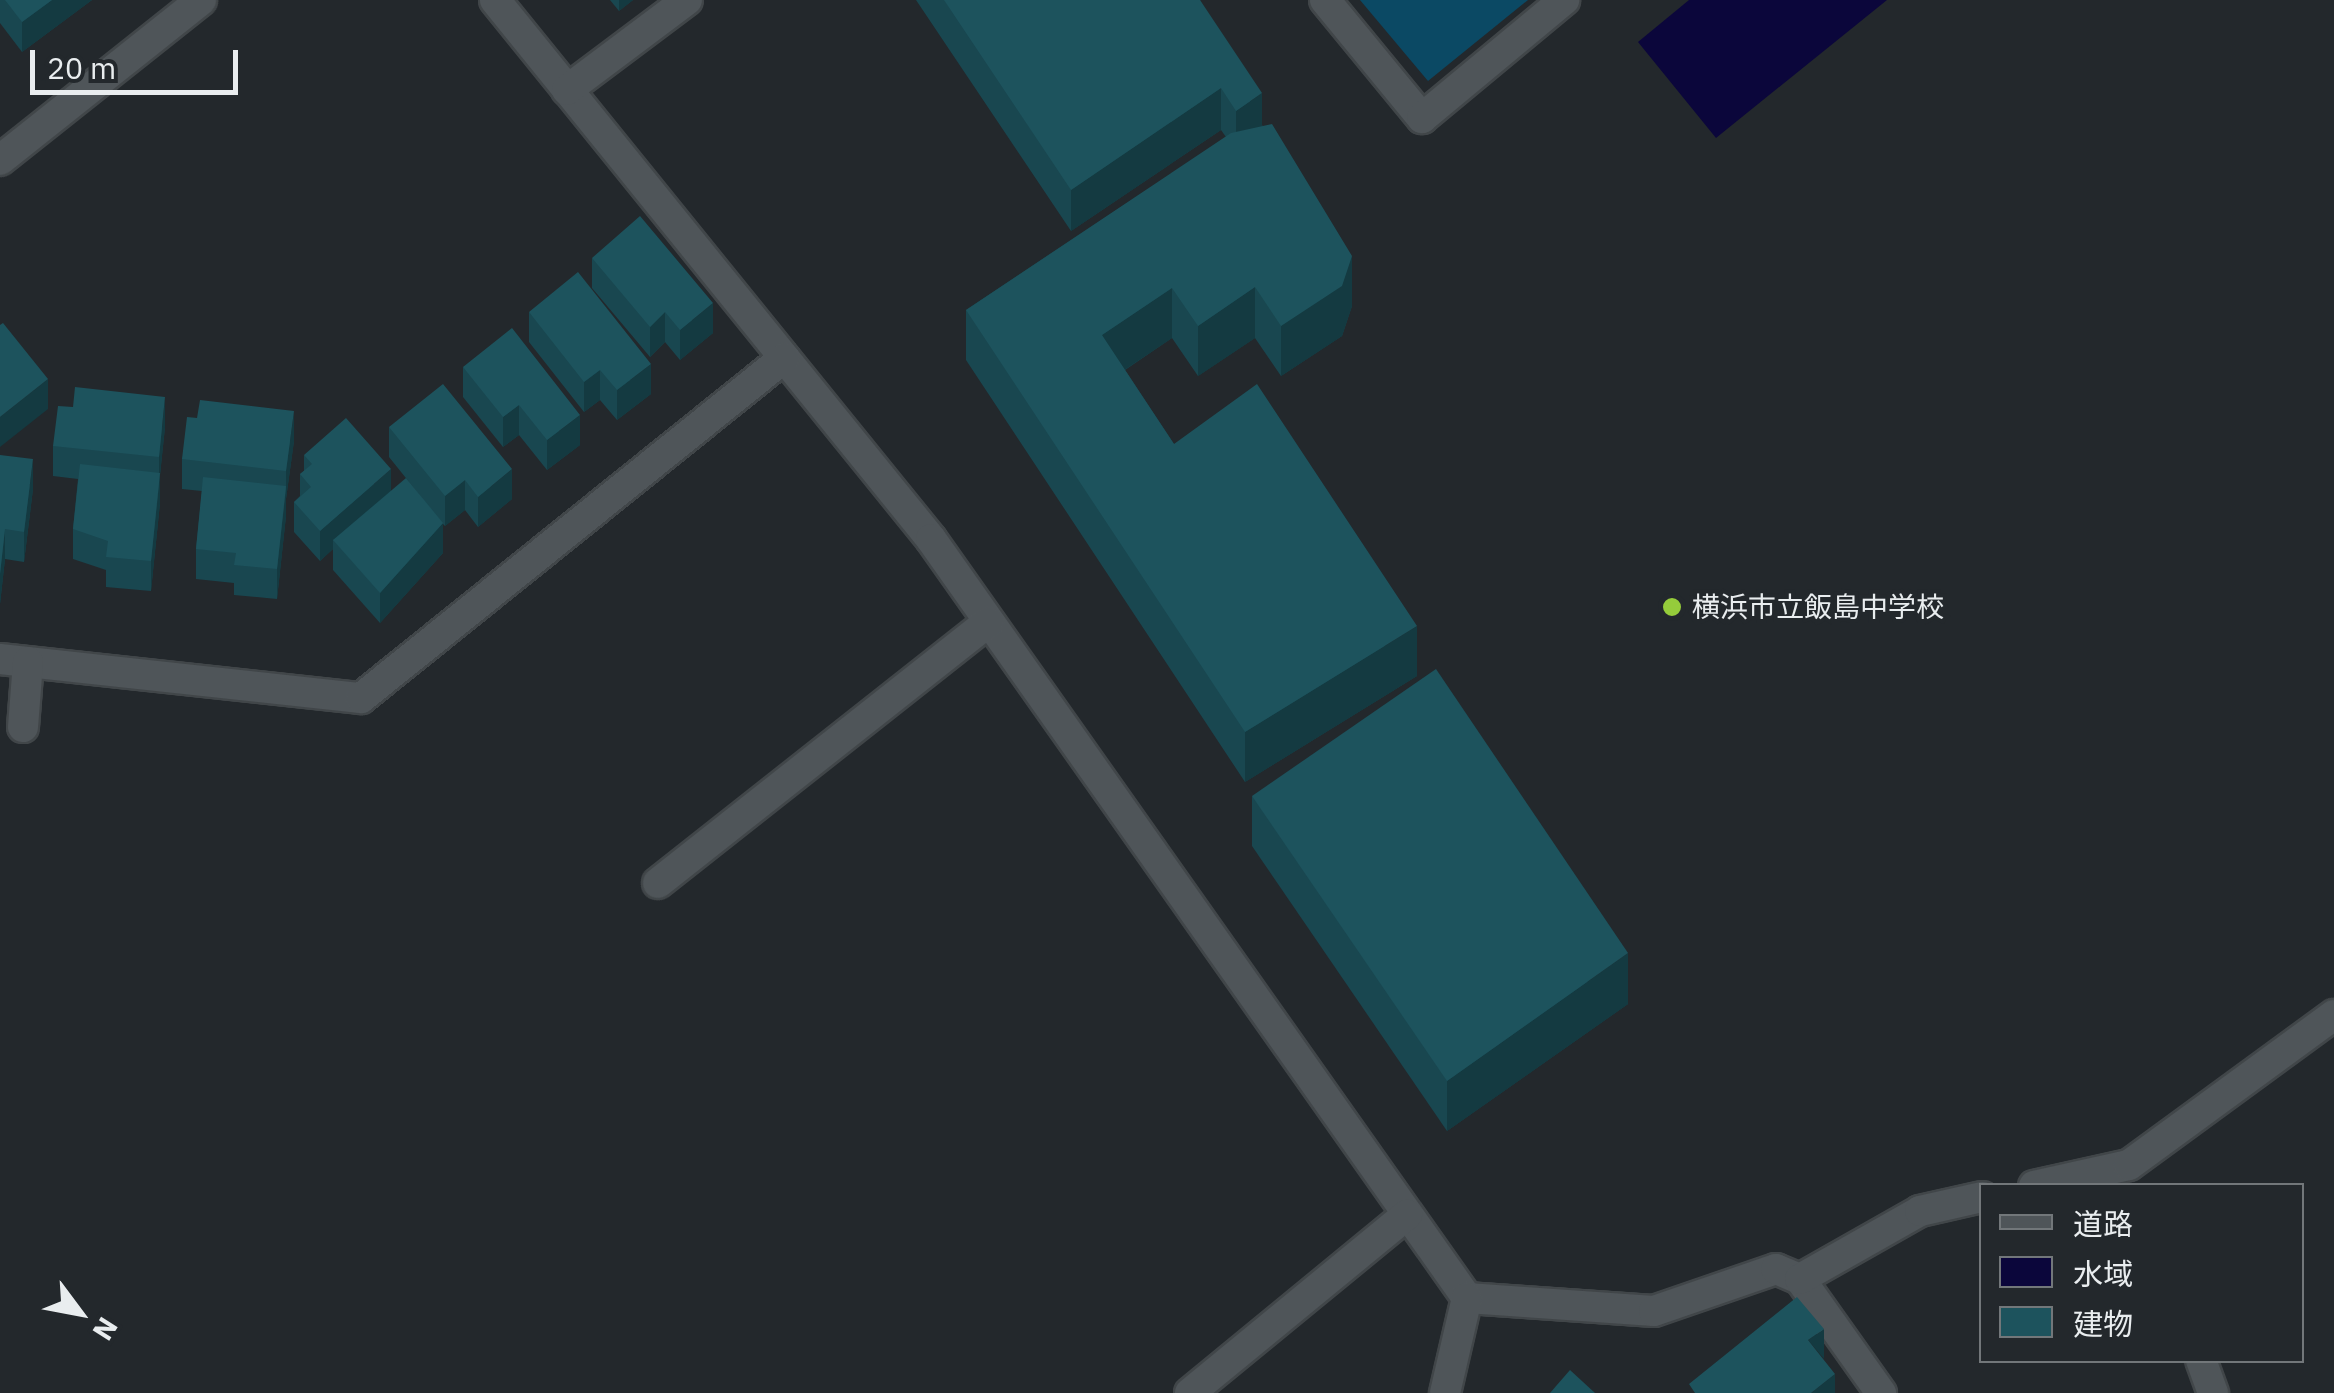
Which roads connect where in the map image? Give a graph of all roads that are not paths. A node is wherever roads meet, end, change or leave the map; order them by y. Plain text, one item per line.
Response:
1 (200, 0) edge
2 (495, 0) edge
3 (687, 0) edge
4 (1325, 0) edge
5 (1564, 0) edge
6 (567, 90) junction
7 (0, 160) edge
8 (784, 358) junction
9 (988, 622) junction
10 (14, 660) edge
11 (23, 726) dead end
12 (658, 883) dead end
13 (2334, 1015) edge
14 (2133, 1175) edge
15 (2061, 1183) edge
16 (1979, 1198) edge
17 (1406, 1215) junction
18 (1800, 1279) junction
19 (1467, 1298) junction
20 (2202, 1363) edge
21 (1190, 1393) edge
22 (1445, 1393) edge
23 (1881, 1393) edge
24 (2212, 1393) edge

1 - 7 street
2 - 6 street
3 - 6 street
4 - 5 street
6 - 8 street
8 - 9 street
8 - 10 street
9 - 12 street
9 - 17 street
10 - 11 street
13 - 14 street
14 - 15 street
16 - 18 street
17 - 19 street
17 - 21 street
18 - 19 street
18 - 23 street
19 - 22 street
20 - 24 street

